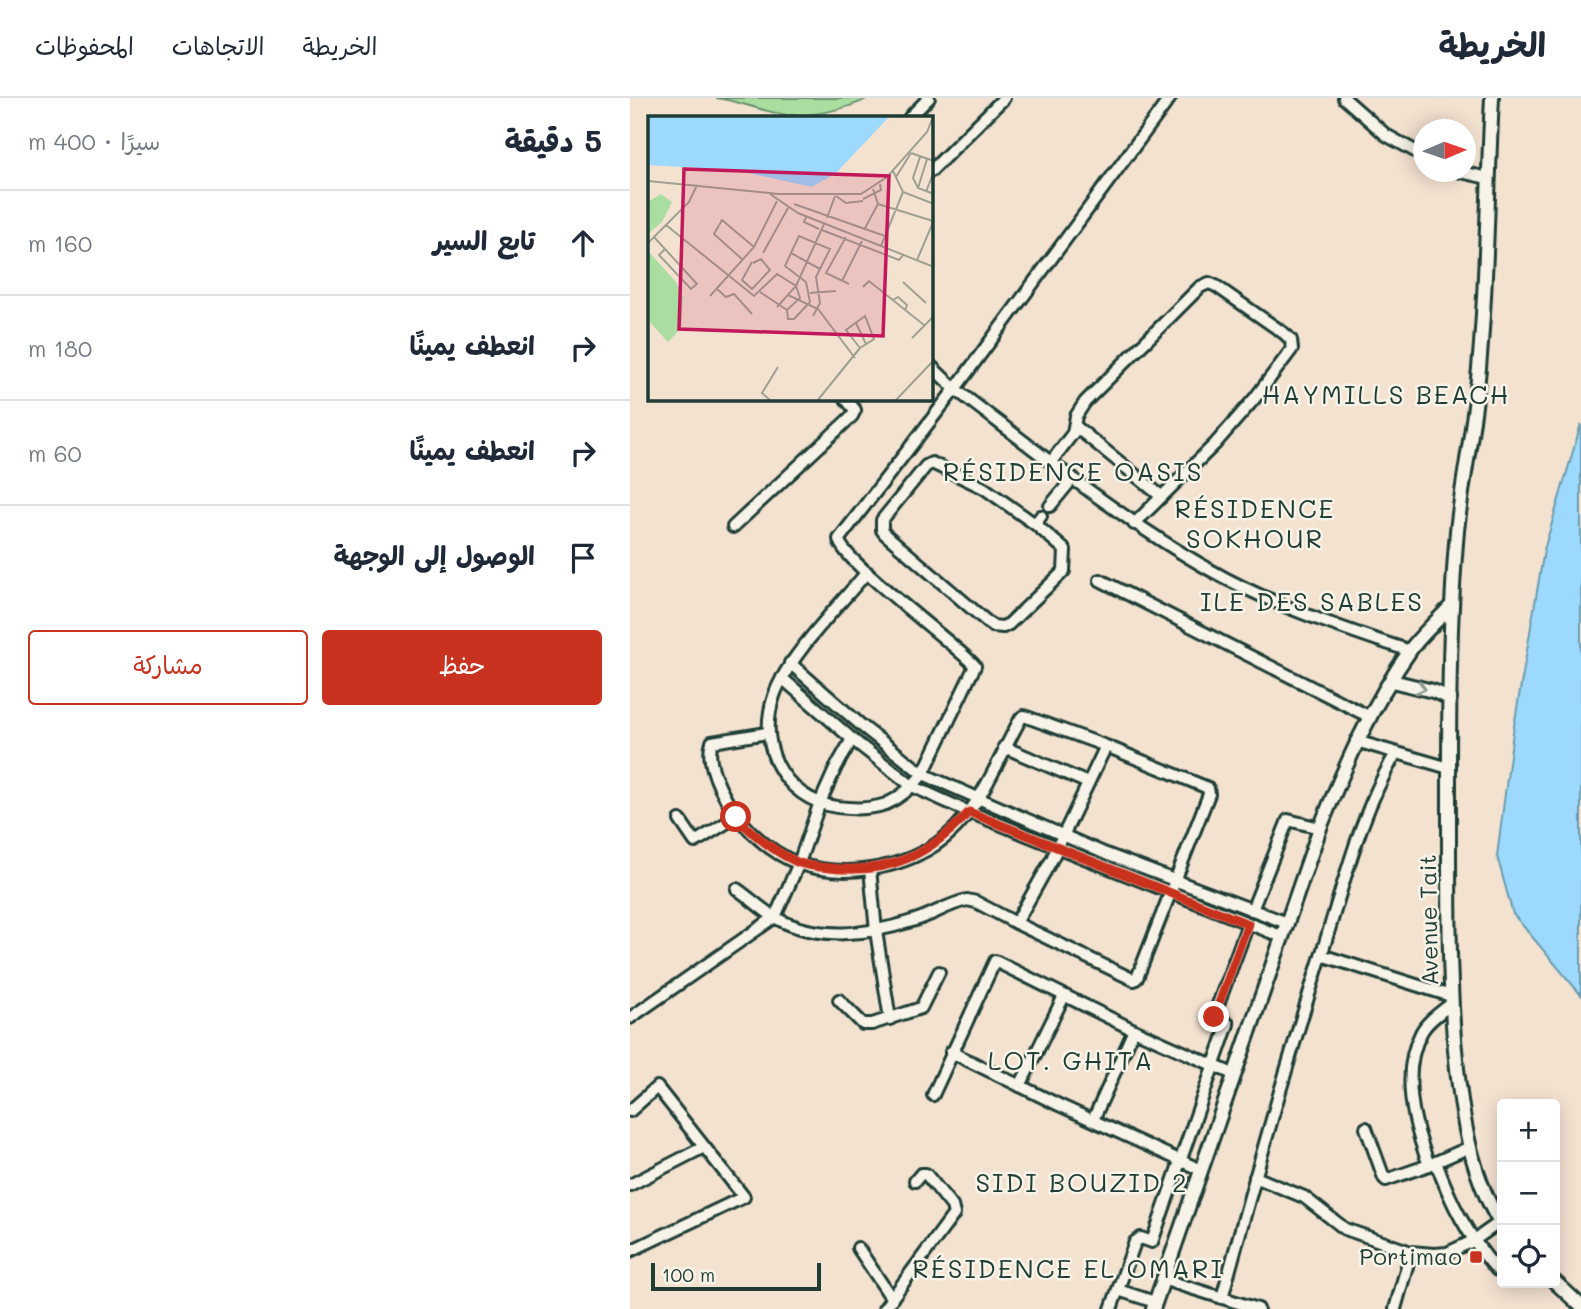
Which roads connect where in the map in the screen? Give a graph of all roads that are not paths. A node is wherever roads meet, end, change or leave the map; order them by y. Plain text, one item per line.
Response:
1 (929, 98) edge
2 (1004, 98) edge
3 (1170, 98) edge
4 (1344, 98) edge
5 (1492, 98) edge
6 (911, 116) edge
7 (1413, 150) edge
8 (933, 169) edge
9 (1476, 175) edge
10 (1488, 178) junction
11 (933, 368) edge
12 (955, 388) junction
13 (848, 401) edge
14 (1075, 426) junction
15 (1051, 462) junction
16 (1073, 478) junction
17 (1161, 496) junction
18 (1050, 506) dead end
19 (1038, 520) joint
20 (1134, 524) junction
21 (733, 527) dead end
22 (867, 572) junction
23 (1100, 580) dead end
24 (1451, 606) junction
25 (1410, 651) junction
26 (790, 663) junction
27 (782, 678) junction
28 (1392, 681) junction
29 (1450, 698) junction
30 (1370, 717) junction
31 (767, 733) junction
32 (852, 739) junction
33 (1356, 741) junction
34 (1106, 746) junction
35 (1004, 747) junction
36 (1396, 753) junction
37 (1449, 768) junction
38 (923, 774) junction
39 (1088, 783) junction
40 (912, 786) junction
41 (980, 799) junction
42 (819, 805) junction
43 (969, 812) junction
44 (736, 817) junction
45 (680, 820) dead end
46 (1320, 828) junction
47 (1060, 841) junction
48 (799, 863) junction
49 (870, 869) junction
50 (1176, 881) junction
51 (737, 889) dead end
52 (1171, 893) junction
53 (1252, 911) junction
54 (775, 917) junction
55 (1016, 923) junction
56 (1287, 923) junction
57 (1248, 924) junction
58 (876, 931) junction
59 (1283, 937) junction
60 (1321, 955) junction
61 (939, 972) dead end
62 (1064, 996) junction
63 (839, 999) dead end
64 (1451, 1000) junction
65 (630, 1018) edge
66 (890, 1019) junction
67 (1228, 1024) junction
68 (1134, 1030) junction
69 (1250, 1032) junction
70 (951, 1052) junction
71 (1214, 1067) junction
72 (1233, 1074) junction
73 (1020, 1086) junction
74 (933, 1094) dead end
75 (630, 1111) edge
76 (1093, 1120) junction
77 (1366, 1128) dead end
78 (705, 1147) junction
79 (1469, 1147) junction
80 (1181, 1161) junction
81 (1432, 1164) junction
82 (1201, 1170) junction
83 (1255, 1177) junction
84 (915, 1181) dead end
85 (630, 1185) edge
86 (1497, 1217) edge
87 (1499, 1225) edge
88 (1473, 1241) junction
89 (1152, 1242) junction
90 (858, 1248) dead end
91 (1172, 1250) junction
92 (630, 1251) edge
93 (1411, 1252) junction
94 (1497, 1269) edge
95 (1162, 1279) junction
96 (1560, 1287) edge
97 (1118, 1290) junction
98 (1222, 1298) junction
99 (892, 1299) junction
100 (1154, 1306) edge
101 (1581, 1306) edge
102 (884, 1309) edge
103 (1111, 1309) edge
104 (1258, 1309) edge
105 (1395, 1309) edge

1 - 6 street
2 - 8 street
3 - 12 street
4 - 7 street
5 - 10 street, Avenue Tait
9 - 10 street
10 - 24 street, Avenue Tait
11 - 12 street
12 - 15 street
12 - 22 street
13 - 21 street
14 - 15 street
14 - 17 street
14 - 17 street
15 - 16 street
16 - 18 street
16 - 20 street
17 - 20 street
19 - 19 street
20 - 25 street
22 - 26 street
22 - 38 street
23 - 30 street
24 - 25 street
24 - 29 street, Avenue Tait
25 - 28 street
26 - 27 street
26 - 38 street
27 - 31 street
27 - 32 street
28 -> 29 street
28 - 30 street
29 - 37 street, Avenue Tait
30 - 33 street
31 - 42 street
31 - 44 street
32 - 40 street
32 - 42 street
33 - 36 street
33 - 46 street
34 - 35 street
34 - 39 street
34 - 50 street
35 - 39 street
35 - 41 street
36 - 37 street
36 - 60 street
37 - 64 street, Avenue Tait
38 - 40 street
38 - 41 street
39 - 47 street
40 - 42 street
40 - 43 street
41 - 43 street
41 - 47 street
42 - 48 street
43 - 47 street
43 - 49 street
44 - 45 street
44 - 48 street
46 - 53 street
46 - 56 street
47 - 50 street
47 - 52 street
47 - 55 street
48 - 49 street
48 - 54 street
49 - 58 street
50 - 52 street
50 - 53 street
51 - 54 street
52 - 55 street
52 - 57 street
53 - 56 street
54 - 58 street
54 - 65 street
55 - 58 street
56 - 59 street
57 - 59 street
57 - 67 street
58 - 66 street
59 - 69 street
60 - 64 street
60 - 83 street
61 - 66 street
62 - 68 street
62 - 70 street
62 - 73 street
63 - 66 street
64 - 79 street, Avenue Tait
64 - 81 street
67 - 69 street
67 - 71 street
68 - 71 street
68 - 76 street
69 - 72 street
70 - 73 street
70 - 74 street
71 - 72 street
71 - 80 street
72 - 82 street
73 - 76 street
75 - 78 street
76 - 80 street
77 - 81 street
78 - 85 street
78 - 92 street
79 - 81 street
79 - 86 street, Avenue Tait
80 - 82 street
80 - 89 street
81 - 88 street
82 - 91 street
83 - 93 street
83 - 98 street
84 - 99 street
87 - 88 street
88 - 93 street
88 - 94 street
89 - 91 street
89 - 97 street
90 - 99 street
91 - 95 street
93 - 105 street
95 - 98 street
95 - 100 street
96 - 101 street
97 - 100 street
97 - 103 street
98 - 104 street
99 - 102 street

